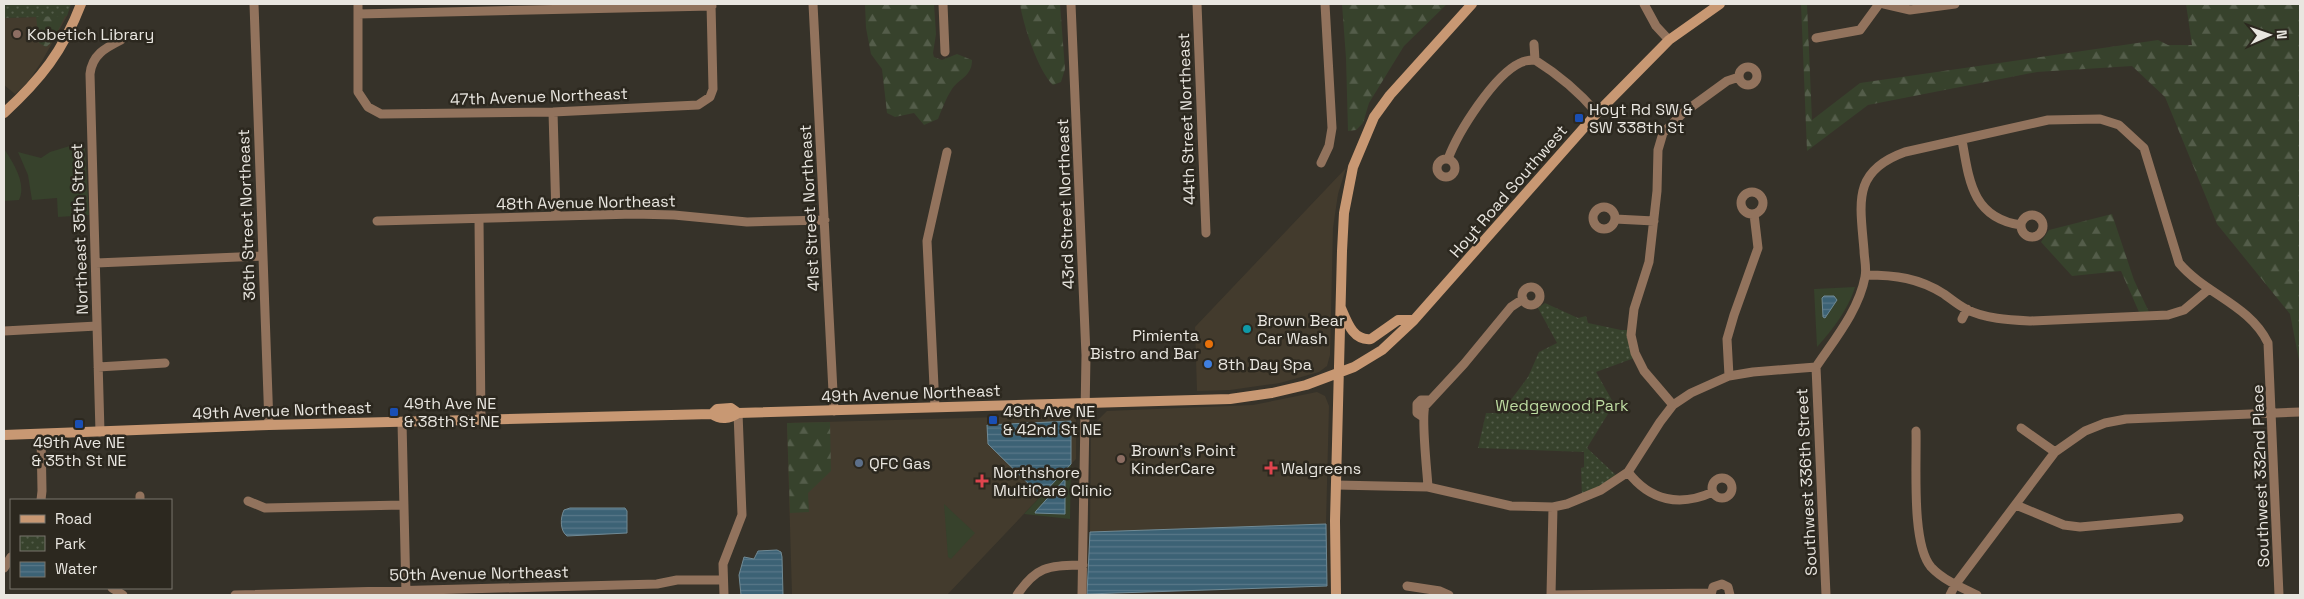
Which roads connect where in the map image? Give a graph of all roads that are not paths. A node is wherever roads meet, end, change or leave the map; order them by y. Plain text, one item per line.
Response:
1 (81, 4) edge
2 (254, 4) edge
3 (358, 4) edge
4 (813, 4) edge
5 (943, 4) edge
6 (1071, 4) edge
7 (1197, 4) edge
8 (1325, 4) edge
9 (1472, 4) edge
10 (1644, 4) edge
11 (1720, 4) edge
12 (1879, 4) edge
13 (1884, 4) edge
14 (1955, 4) edge
15 (712, 5) edge
16 (358, 14) junction
17 (1816, 38) dead end
18 (121, 40) dead end
19 (1669, 40) junction
20 (1534, 44) dead end
21 (945, 52) dead end
22 (1535, 60) junction
23 (1739, 77) dead end
24 (4, 112) edge
25 (553, 112) junction
26 (1597, 113) junction
27 (1962, 140) junction
28 (948, 152) dead end
29 (1448, 159) dead end
30 (1322, 163) dead end
31 (1754, 214) dead end
32 (556, 215) junction
33 (479, 219) junction
34 (1615, 219) dead end
35 (825, 220) junction
36 (378, 221) dead end
37 (1654, 221) junction
38 (2021, 225) dead end
39 (1206, 233) dead end
40 (263, 256) junction
41 (96, 263) junction
42 (1866, 275) junction
43 (2209, 290) junction
44 (1523, 299) dead end
45 (1340, 306) junction
46 (1967, 309) junction
47 (1962, 318) dead end
48 (1414, 320) junction
49 (97, 326) junction
50 (4, 331) edge
51 (165, 363) dead end
52 (98, 367) junction
53 (1816, 368) junction
54 (1338, 375) junction
55 (1729, 376) junction
56 (1085, 403) junction
57 (1673, 405) junction
58 (935, 407) junction
59 (834, 411) junction
60 (2300, 412) edge
61 (738, 413) junction
62 (2272, 413) junction
63 (481, 421) junction
64 (402, 422) junction
65 (269, 425) junction
66 (2020, 428) dead end
67 (1916, 431) dead end
68 (100, 432) junction
69 (40, 434) junction
70 (4, 435) edge
71 (2056, 452) junction
72 (1628, 472) junction
73 (1336, 485) junction
74 (1428, 487) junction
75 (1713, 492) dead end
76 (41, 499) edge
77 (248, 501) dead end
78 (403, 505) junction
79 (2016, 505) junction
80 (1554, 507) junction
81 (2179, 518) dead end
82 (1083, 565) junction
83 (722, 580) junction
84 (1955, 585) junction
85 (1407, 586) dead end
86 (594, 590) edge
87 (501, 591) edge
88 (406, 592) edge
89 (1711, 594) edge
90 (235, 595) edge
91 (277, 595) edge
92 (724, 595) edge
93 (1017, 595) edge
94 (1082, 595) edge
95 (1336, 595) edge
96 (1449, 595) edge
97 (1551, 595) edge
98 (1730, 595) edge
99 (1826, 595) edge
100 (1950, 595) edge
101 (1977, 595) edge
102 (2279, 595) edge

1 - 24 main road
2 - 40 street, 36th Street Northeast
3 - 16 street
4 - 35 street, 41st Street Northeast
5 - 21 street
6 - 56 street, 43rd Street Northeast
7 - 39 street, 44th Street Northeast
8 - 30 street
9 - 45 main road
10 - 19 street
11 - 19 main road, Hoyt Road Southwest
12 - 17 street
13 - 14 street
15 - 16 street
15 - 25 street, 47th Avenue Northeast
16 - 25 street, 47th Avenue Northeast
18 - 41 street, Northeast 35th Street
19 - 26 main road, Hoyt Road Southwest
20 - 22 street
22 - 26 street
22 - 29 street
23 - 37 street
25 - 32 street
26 - 48 main road, Hoyt Road Southwest
27 - 38 street
27 - 42 street
27 - 43 street, Southwest 332nd Place
28 - 58 street
31 - 55 street
32 - 33 street, 48th Avenue Northeast
32 - 35 street, 48th Avenue Northeast
33 - 36 street, 48th Avenue Northeast
33 - 63 street
34 - 37 street
35 - 59 street, 41st Street Northeast
37 - 57 street
40 - 41 street
40 - 65 street, 36th Street Northeast
41 - 49 street, Northeast 35th Street
42 - 46 street
42 - 53 street
43 - 46 street
43 - 62 street, Southwest 332nd Place
44 - 74 street
45 - 48 main road
45 - 54 main road
46 - 47 street
48 - 54 main road, Hoyt Road Southwest
49 - 50 street
49 - 52 street, Northeast 35th Street
51 - 52 street
52 - 68 street, Northeast 35th Street
53 - 55 street
53 - 99 street, Southwest 336th Street
54 - 56 main road, 49th Avenue Northeast
54 - 73 main road
55 - 57 street
56 - 58 main road, 49th Avenue Northeast
56 - 82 street, 43rd Street Northeast
57 - 72 street
58 - 59 main road, 49th Avenue Northeast
59 - 61 main road, 49th Avenue Northeast
60 - 62 street
61 - 63 main road, 49th Avenue Northeast
61 - 83 street
62 - 71 street
62 - 102 street, Southwest 332nd Place
63 - 64 main road, 49th Avenue Northeast
64 - 65 main road, 49th Avenue Northeast
64 - 78 street
65 - 68 main road, 49th Avenue Northeast
66 - 71 street
67 - 84 street
68 - 69 main road, 49th Avenue Northeast
69 - 70 main road, 49th Avenue Northeast
69 - 76 street
71 - 79 street
72 - 75 street
72 - 80 street
73 - 74 street
73 - 95 main road
74 - 80 street
77 - 78 street
78 - 88 street
79 - 81 street
79 - 84 street
80 - 97 street
82 - 93 street
82 - 94 street, 43rd Street Northeast
83 - 86 street, 50th Avenue Northeast
83 - 92 street
84 - 100 street
84 - 101 street
85 - 96 street
86 - 87 street, 50th Avenue Northeast
87 - 88 street, 50th Avenue Northeast
88 - 91 street, 50th Avenue Northeast
89 - 97 street
89 - 98 street
90 - 91 street, 50th Avenue Northeast

